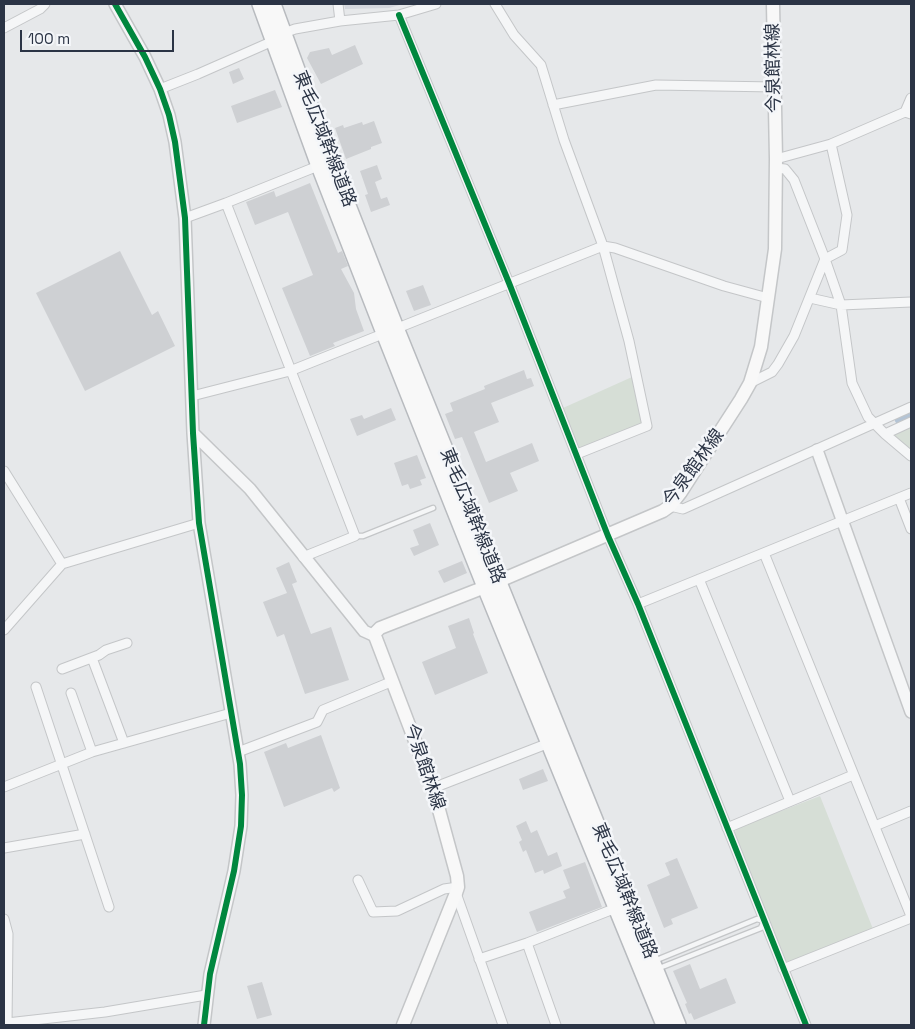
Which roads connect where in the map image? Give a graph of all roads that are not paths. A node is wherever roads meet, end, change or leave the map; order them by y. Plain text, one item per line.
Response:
1 (45, 4) edge
2 (115, 4) edge
3 (260, 4) edge
4 (274, 4) edge
5 (338, 4) edge
6 (436, 4) edge
7 (495, 4) edge
8 (773, 4) edge
9 (399, 15) junction
10 (340, 21) junction
11 (4, 28) edge
12 (279, 37) junction
13 (775, 87) junction
14 (160, 89) junction
15 (911, 98) edge
16 (553, 105) junction
17 (908, 113) edge
18 (831, 144) junction
19 (776, 163) junction
20 (325, 164) junction
21 (226, 203) junction
22 (185, 218) junction
23 (603, 246) junction
24 (825, 259) junction
25 (509, 283) junction
26 (768, 298) junction
27 (810, 298) junction
28 (911, 302) edge
29 (841, 305) junction
30 (390, 330) junction
31 (290, 371) junction
32 (750, 383) junction
33 (192, 396) junction
34 (911, 407) edge
35 (911, 422) edge
36 (875, 423) junction
37 (193, 433) junction
38 (885, 434) junction
39 (817, 450) junction
40 (577, 454) junction
41 (911, 456) edge
42 (4, 471) edge
43 (911, 493) edge
44 (899, 498) junction
45 (670, 506) junction
46 (433, 508) dead end
47 (842, 522) junction
48 (199, 523) junction
49 (911, 529) edge
50 (355, 536) junction
51 (608, 536) junction
52 (764, 553) junction
53 (303, 557) junction
54 (62, 564) junction
55 (699, 579) junction
56 (492, 584) junction
57 (638, 604) junction
58 (4, 630) edge
59 (375, 636) junction
60 (127, 643) dead end
61 (92, 658) junction
62 (62, 669) dead end
63 (393, 682) junction
64 (36, 687) dead end
65 (70, 693) dead end
66 (911, 712) edge
67 (231, 713) junction
68 (124, 743) junction
69 (549, 743) junction
70 (92, 752) junction
71 (238, 752) junction
72 (61, 764) junction
73 (853, 775) junction
74 (4, 787) edge
75 (433, 788) junction
76 (790, 801) junction
77 (911, 811) edge
78 (875, 826) junction
79 (726, 828) junction
80 (86, 834) junction
81 (4, 848) edge
82 (358, 880) dead end
83 (457, 890) junction
84 (109, 907) dead end
85 (616, 908) junction
86 (911, 917) edge
87 (4, 918) edge
88 (764, 922) junction
89 (527, 943) junction
90 (478, 959) junction
91 (654, 966) junction
92 (784, 969) junction
93 (6, 979) edge
94 (206, 995) junction
95 (6, 1009) edge
96 (7, 1024) edge
97 (204, 1025) edge
98 (403, 1025) edge
99 (503, 1025) edge
100 (556, 1025) edge
101 (664, 1025) edge
102 (678, 1025) edge
103 (806, 1025) edge

1 - 11 street
2 - 14 street
3 - 12 highway, 東毛広域幹線道路
4 - 12 highway, 東毛広域幹線道路
5 - 10 street
6 - 9 street
7 - 16 street
8 - 13 main road, 今泉館林線
9 - 10 street
9 - 25 street
10 - 12 street
12 - 14 street
12 - 20 highway, 東毛広域幹線道路
13 - 16 street
13 - 19 main road, 今泉館林線
14 - 22 street
15 - 17 street
16 - 23 street
17 - 18 street
18 - 19 street
18 - 24 street
19 - 24 street
19 - 26 main road, 今泉館林線
20 - 21 street
20 - 30 highway, 東毛広域幹線道路
21 - 22 street
21 - 31 street
22 - 33 street
23 - 25 street
23 - 26 street
23 - 40 street
24 - 27 street
24 - 29 street
25 - 30 street
25 - 40 street
26 - 32 main road, 今泉館林線
27 - 29 street
27 - 32 street
28 - 29 street
29 - 36 street
30 - 31 street
30 - 56 highway, 東毛広域幹線道路
31 - 33 street
31 - 50 street
32 - 45 main road, 今泉館林線
33 - 37 street
34 - 36 street
35 - 38 street
36 - 38 street
36 - 39 street
37 - 48 street
37 - 53 street
38 - 41 street
39 - 45 street
39 - 47 street
40 - 51 street
42 - 54 street
43 - 44 street
44 - 47 street
44 - 49 street
45 - 51 main road, 今泉館林線
46 - 50 lane
47 - 52 street
47 - 66 street
48 - 54 street
48 - 67 street
50 - 53 street
51 - 56 main road, 今泉館林線
51 - 57 street
52 - 55 street
52 - 73 street
53 - 59 street
54 - 58 street
55 - 57 street
55 - 76 street
56 - 59 main road, 今泉館林線
56 - 69 highway, 東毛広域幹線道路
56 - 91 highway, 東毛広域幹線道路
57 - 79 street
59 - 63 main road, 今泉館林線
60 - 61 street
61 - 62 street
61 - 68 street
63 - 71 street
63 - 75 main road, 今泉館林線
64 - 72 street
65 - 70 street
67 - 68 street
67 - 71 street
68 - 70 street
69 - 75 street
69 - 85 highway, 東毛広域幹線道路
70 - 72 street
71 - 94 street
72 - 74 street
72 - 80 street
73 - 76 street
73 - 78 street
75 - 83 main road, 今泉館林線
76 - 79 street
77 - 78 street
78 - 86 street
79 - 88 street
80 - 81 street
80 - 84 street
82 - 83 street
83 - 90 street
83 - 98 main road
85 - 89 street
85 - 101 highway, 東毛広域幹線道路
86 - 92 street
87 - 93 street
88 - 91 lane
88 - 91 lane
88 - 92 street
89 - 90 street
89 - 100 street
90 - 99 street
91 - 102 highway, 東毛広域幹線道路
92 - 103 street
93 - 95 street
94 - 96 street
94 - 97 street
95 - 96 street

